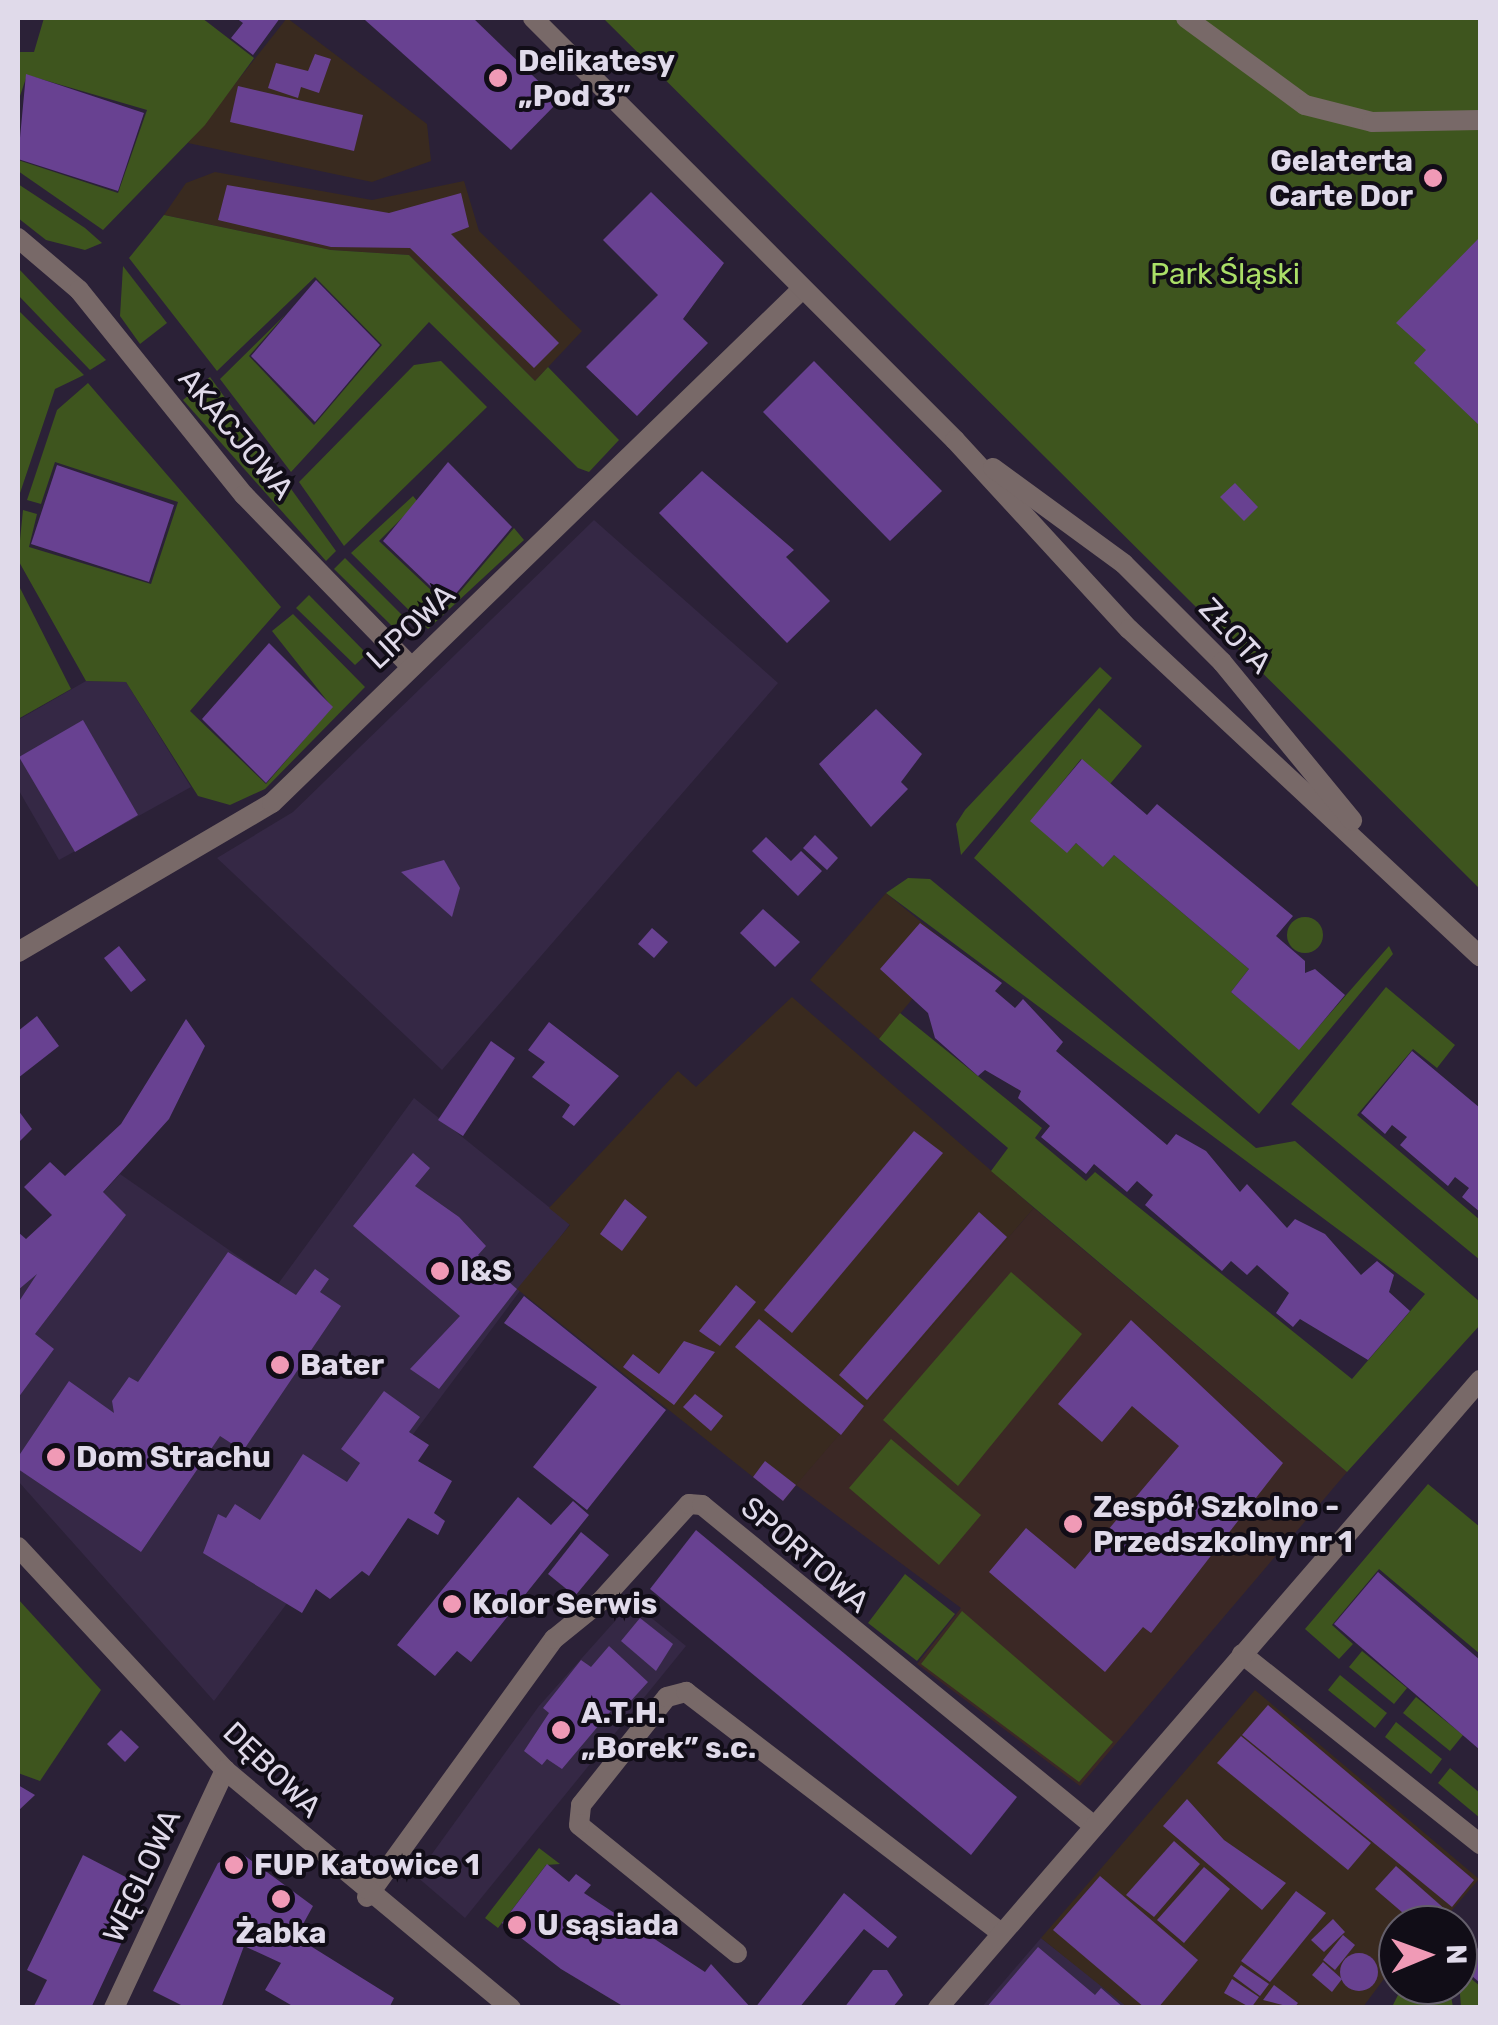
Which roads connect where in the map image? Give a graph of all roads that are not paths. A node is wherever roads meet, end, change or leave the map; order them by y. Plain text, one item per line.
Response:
1 (533, 18) edge
2 (1186, 18) edge
3 (1480, 120) edge
4 (18, 238) edge
5 (802, 290) junction
6 (955, 440) junction
7 (411, 668) junction
8 (1434, 912) junction
9 (18, 952) edge
10 (1480, 956) edge
11 (1480, 1380) edge
12 (18, 1547) edge
13 (1242, 1654) junction
14 (225, 1770) junction
15 (1094, 1826) junction
16 (1480, 1844) edge
17 (367, 1897) junction
18 (1001, 1933) junction
19 (737, 1953) dead end
20 (114, 2008) edge
21 (511, 2008) edge
22 (938, 2008) edge

1 - 5 street, ZŁOTA
2 - 3 street
4 - 7 street, AKACJOWA
5 - 6 street, ZŁOTA
5 - 7 street, LIPOWA
6 - 8 street, ZŁOTA
6 - 8 street, ZŁOTA
7 - 9 street, LIPOWA
8 - 10 street, ZŁOTA
11 - 13 street
12 - 14 street, DĘBOWA
13 - 15 street
13 - 16 street
14 - 17 street, DĘBOWA
14 - 20 street, WĘGLOWA
15 - 17 street, SPORTOWA
15 - 18 street
17 - 21 street, DĘBOWA
18 - 19 street
18 - 22 street

